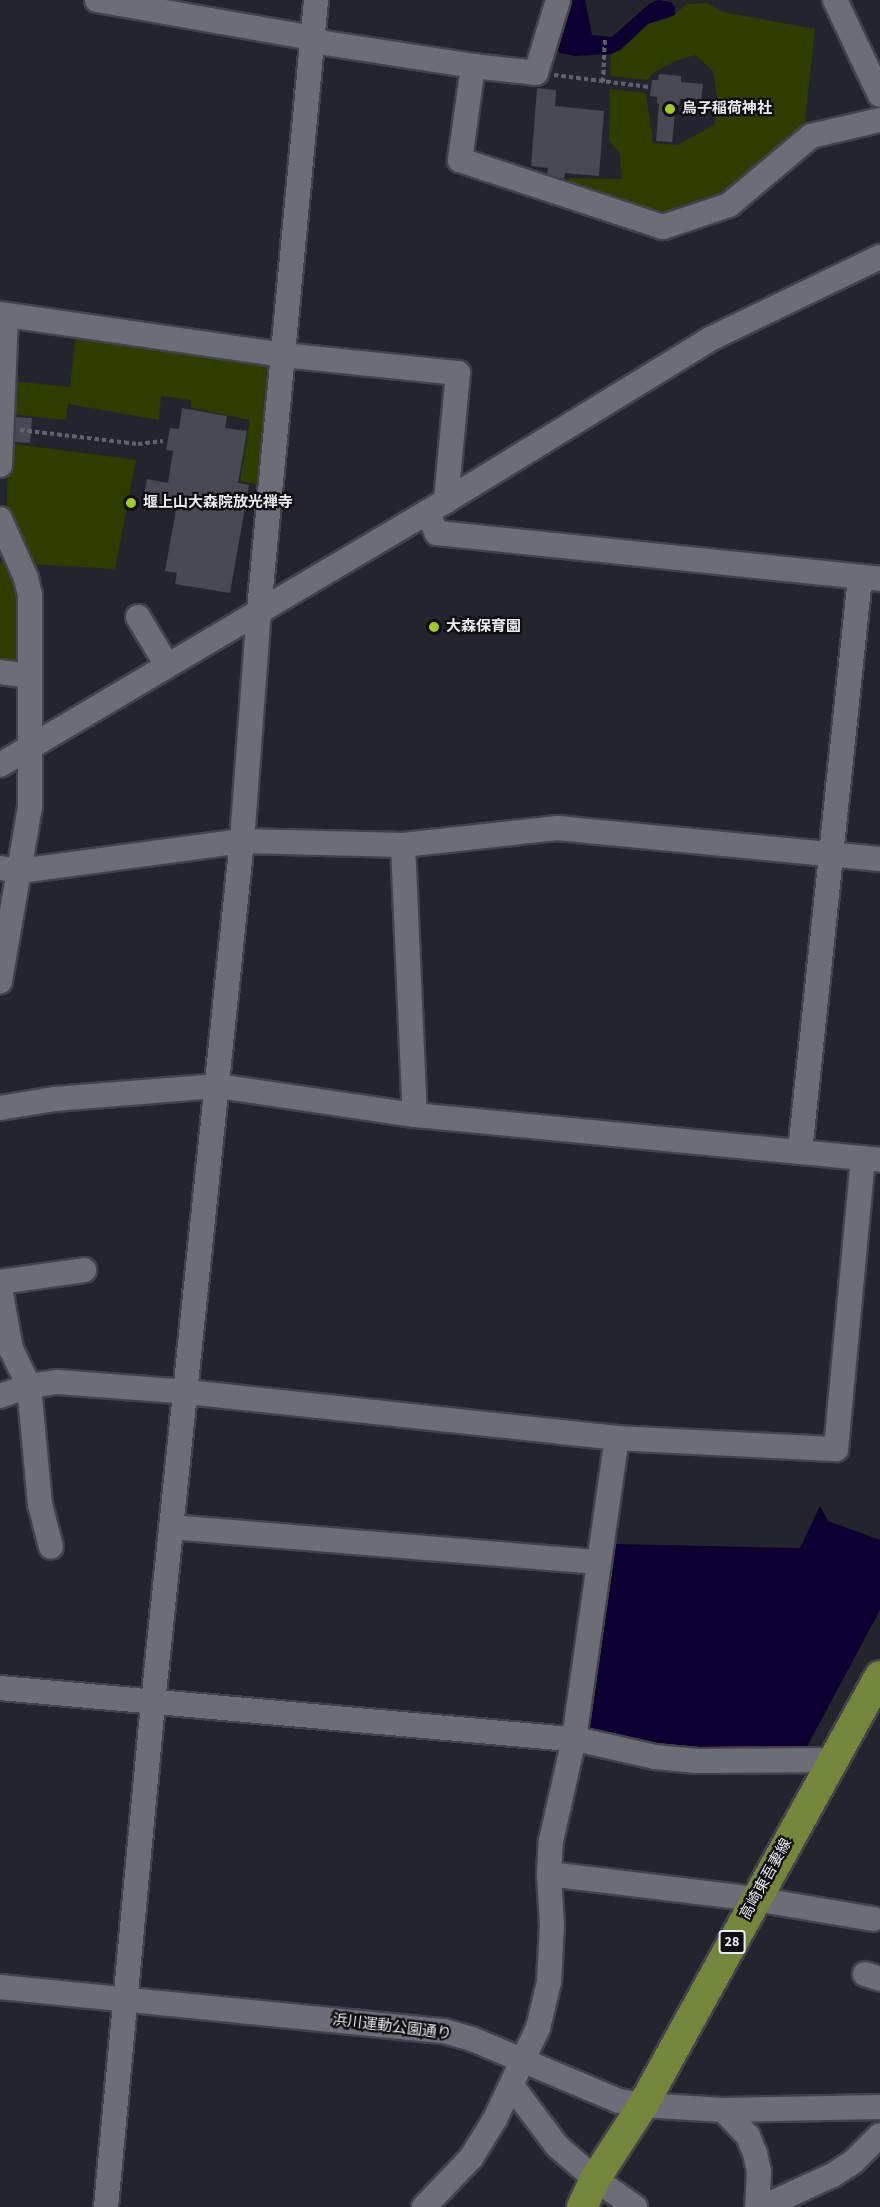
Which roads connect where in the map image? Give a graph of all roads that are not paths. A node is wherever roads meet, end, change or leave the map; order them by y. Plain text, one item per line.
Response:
1 (97, 0) edge
2 (316, 0) edge
3 (558, 0) edge
4 (835, 0) edge
5 (312, 38) junction
6 (473, 66) junction
7 (880, 95) edge
8 (880, 120) edge
9 (880, 257) edge
10 (3, 315) edge
11 (283, 355) junction
12 (0, 465) edge
13 (436, 506) junction
14 (0, 519) edge
15 (5, 549) edge
16 (870, 578) edge
17 (259, 610) junction
18 (138, 617) dead end
19 (167, 665) junction
20 (0, 672) edge
21 (30, 676) junction
22 (30, 748) junction
23 (0, 765) edge
24 (242, 841) junction
25 (403, 845) junction
26 (832, 854) junction
27 (880, 859) edge
28 (10, 870) edge
29 (0, 980) edge
30 (218, 1086) junction
31 (0, 1108) edge
32 (415, 1115) junction
33 (800, 1152) junction
34 (871, 1159) edge
35 (84, 1270) dead end
36 (0, 1282) edge
37 (0, 1288) edge
38 (29, 1386) junction
39 (187, 1392) junction
40 (0, 1396) edge
41 (616, 1438) junction
42 (171, 1527) junction
43 (51, 1547) dead end
44 (599, 1562) junction
45 (880, 1676) edge
46 (0, 1688) edge
47 (153, 1703) junction
48 (574, 1739) junction
49 (832, 1760) junction
50 (549, 1874) junction
51 (755, 1899) junction
52 (873, 1919) dead end
53 (0, 1987) edge
54 (127, 1999) junction
55 (522, 2060) junction
56 (512, 2086) junction
57 (643, 2105) junction
58 (880, 2107) edge
59 (723, 2110) junction
60 (880, 2134) edge
61 (595, 2179) junction
62 (106, 2207) edge
63 (424, 2207) edge
64 (582, 2207) edge
65 (635, 2207) edge
66 (757, 2207) edge
67 (763, 2207) edge

1 - 5 street
2 - 5 street
3 - 6 street
4 - 7 street
5 - 6 street
5 - 11 street
6 - 8 street
9 - 13 street
10 - 11 street
10 - 12 street
11 - 13 street
11 - 17 street
13 - 16 street
13 - 17 street
14 - 15 street
15 - 21 street
16 - 26 street
17 - 19 street
17 - 24 street
18 - 19 street
19 - 22 street
20 - 21 street
21 - 22 street
22 - 23 street
22 - 28 street
24 - 25 street
24 - 28 street
24 - 30 street
25 - 26 street
25 - 32 street
26 - 27 street
26 - 33 street
28 - 29 street
30 - 31 street
30 - 32 street
30 - 39 street
32 - 33 street
33 - 34 street
34 - 41 street
35 - 36 street
37 - 38 street
38 - 39 street
38 - 40 street
38 - 43 street
39 - 41 street
39 - 42 street
41 - 44 street
42 - 44 street
42 - 47 street
44 - 48 street
45 - 49 main road, 高崎東吾妻線 / 28
46 - 47 street
47 - 48 street
47 - 54 street
48 - 49 street
48 - 50 street
49 - 51 main road, 高崎東吾妻線 / 28
50 - 51 street
50 - 55 street
51 - 52 street
51 - 57 main road, 高崎東吾妻線 / 28
53 - 54 street, 浜川運動公園通り
54 - 55 street, 浜川運動公園通り
54 - 62 street
55 - 56 street
55 - 57 street, 浜川運動公園通り
56 - 61 street
56 - 63 street
57 - 59 street, 浜川運動公園通り
57 - 61 main road, 高崎東吾妻線 / 28
58 - 59 street, 浜川運動公園通り
59 - 66 street
60 - 67 street
61 - 64 main road, 高崎東吾妻線 / 28
61 - 65 street

